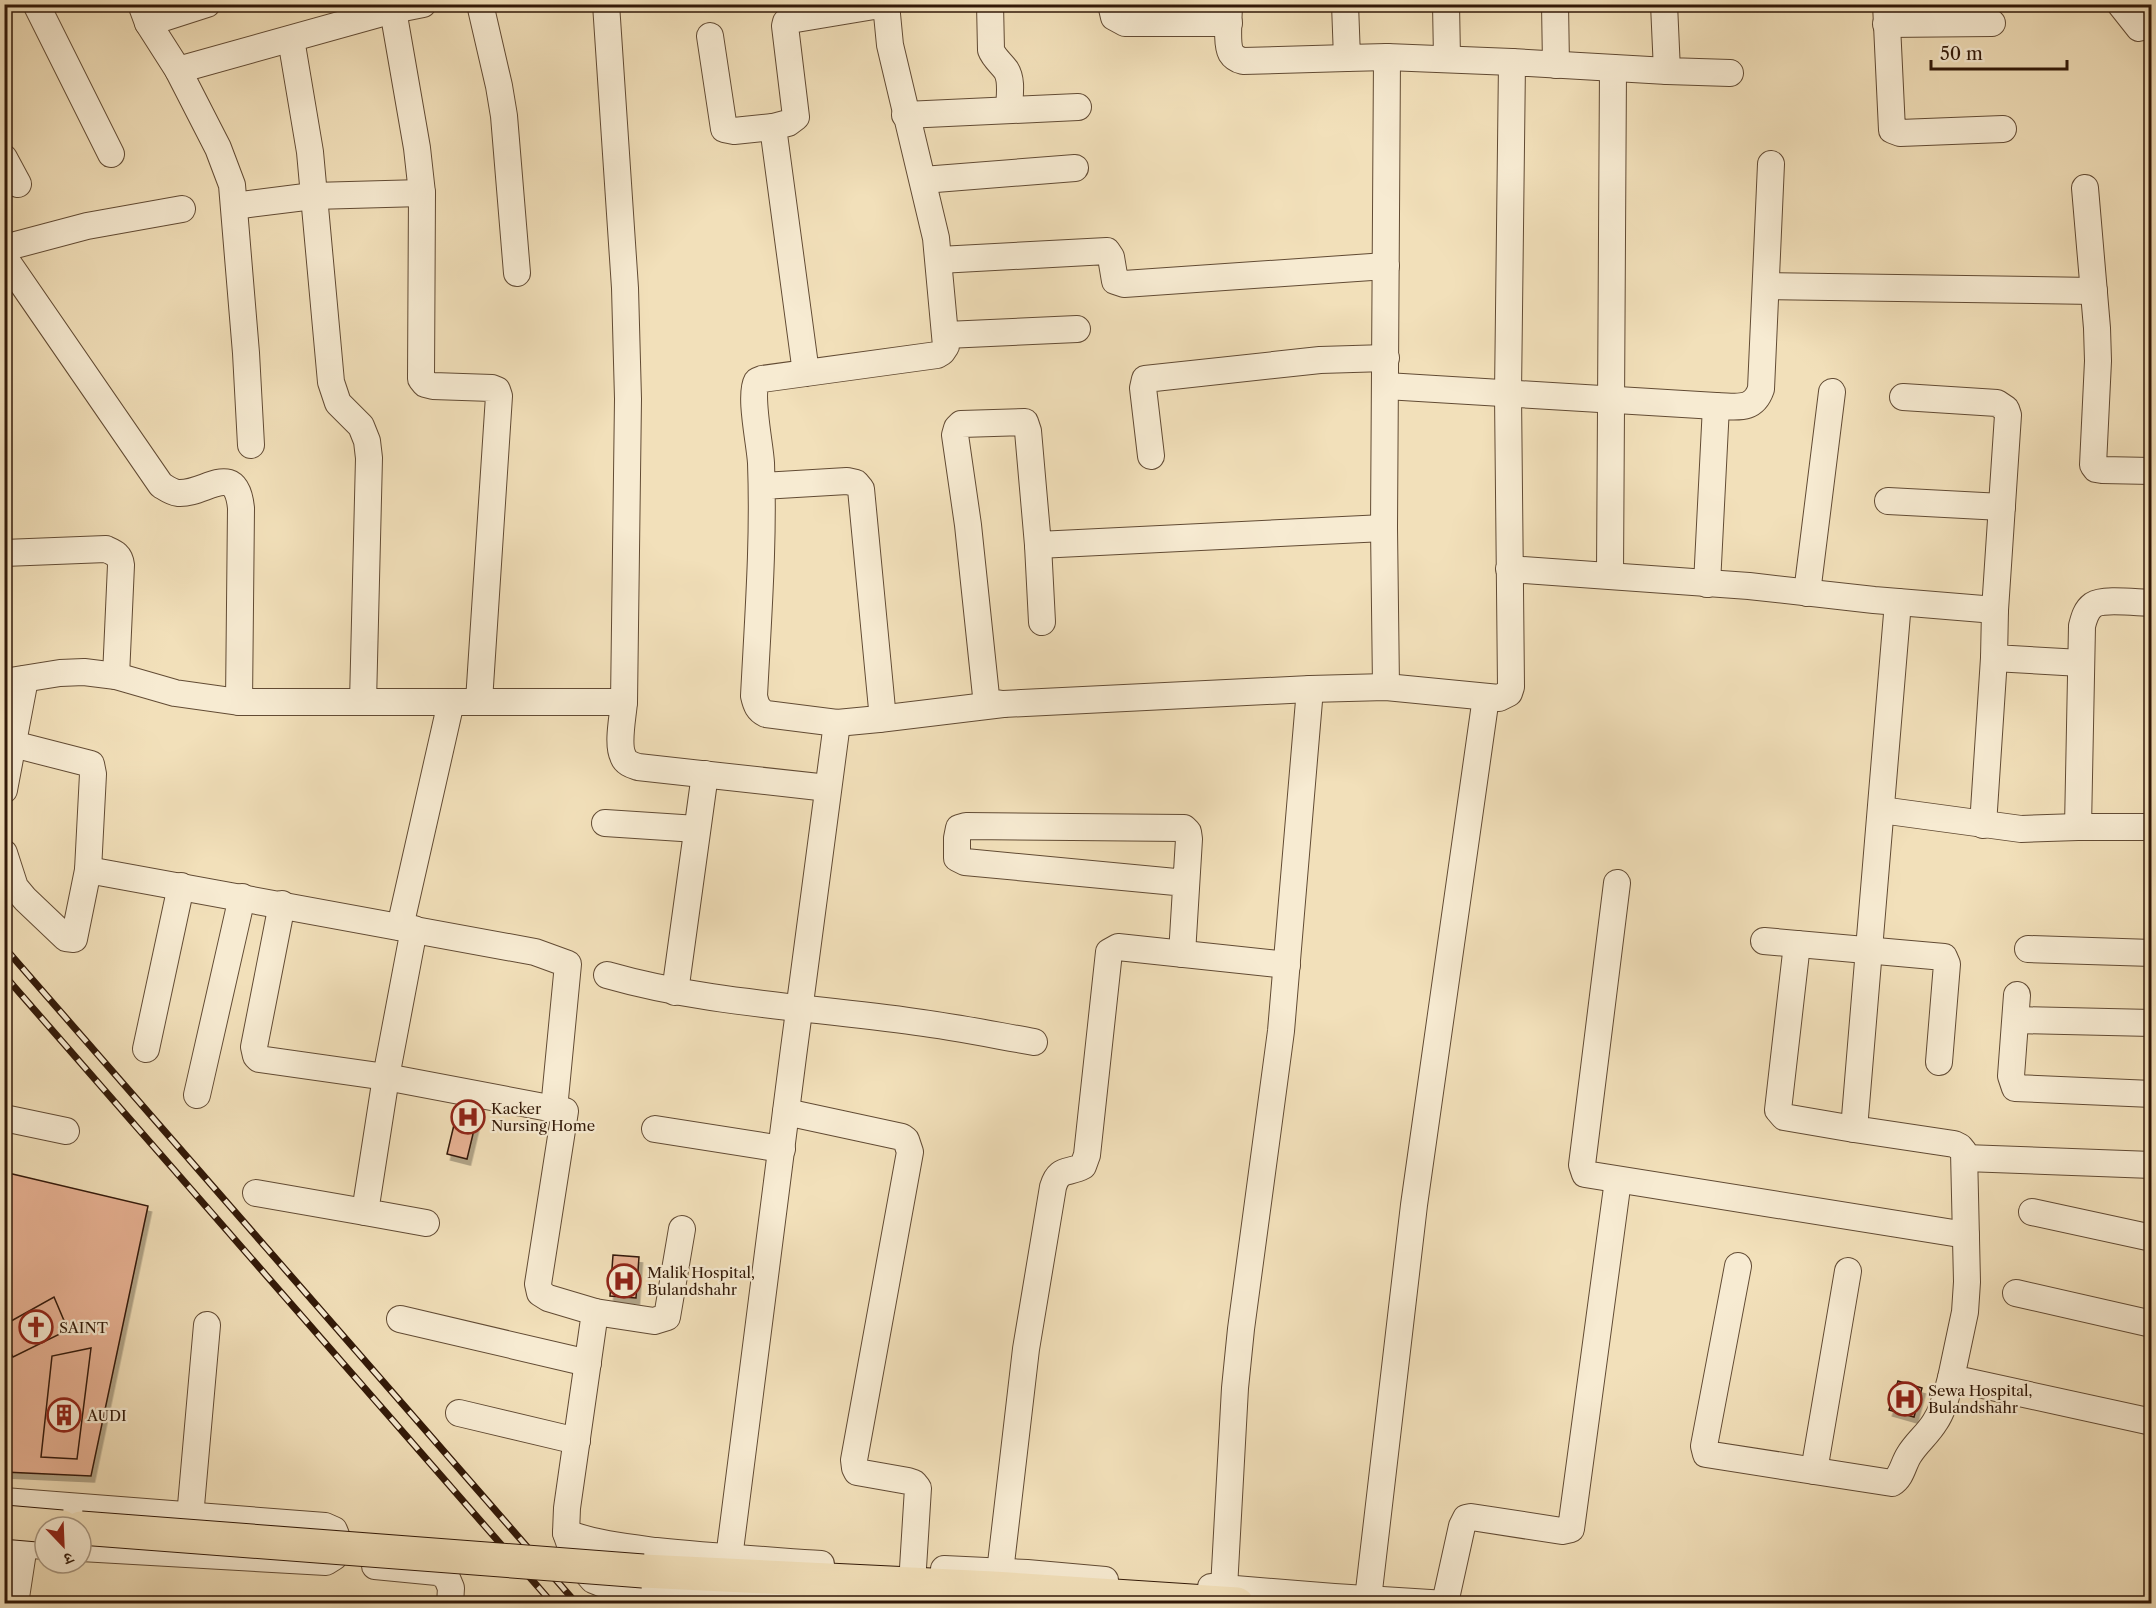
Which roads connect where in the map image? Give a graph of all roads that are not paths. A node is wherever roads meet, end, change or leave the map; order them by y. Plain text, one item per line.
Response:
1 (36, 4) edge
2 (207, 4) edge
3 (423, 4) edge
4 (480, 4) edge
5 (606, 4) edge
6 (990, 4) edge
7 (1111, 4) edge
8 (1345, 4) edge
9 (1446, 4) edge
10 (1554, 4) edge
11 (1664, 4) edge
12 (2120, 4) edge
13 (393, 10) junction
14 (145, 14) edge
15 (1229, 14) edge
16 (1886, 14) edge
17 (1992, 23) dead end
18 (2139, 28) dead end
19 (710, 36) dead end
20 (291, 39) junction
21 (1387, 57) junction
22 (1347, 58) junction
23 (1447, 58) junction
24 (1512, 62) junction
25 (1556, 65) junction
26 (1613, 68) junction
27 (178, 70) junction
28 (1667, 71) junction
29 (1730, 73) dead end
30 (1078, 107) dead end
31 (1009, 110) junction
32 (906, 115) junction
33 (773, 127) junction
34 (2003, 129) dead end
35 (111, 154) dead end
36 (4, 158) edge
37 (1771, 164) dead end
38 (1075, 168) dead end
39 (923, 180) junction
40 (18, 184) dead end
41 (2085, 188) dead end
42 (422, 193) junction
43 (313, 196) junction
44 (234, 206) junction
45 (182, 209) dead end
46 (4, 248) edge
47 (4, 257) edge
48 (939, 260) junction
49 (1386, 266) junction
50 (517, 273) dead end
51 (1766, 286) junction
52 (2094, 291) junction
53 (1077, 329) dead end
54 (946, 335) junction
55 (1386, 358) junction
56 (806, 373) junction
57 (1386, 386) junction
58 (1832, 392) dead end
59 (1508, 394) junction
60 (1903, 397) dead end
61 (1612, 400) junction
62 (1716, 406) junction
63 (251, 445) dead end
64 (1151, 456) dead end
65 (2151, 471) edge
66 (762, 486) junction
67 (1888, 501) dead end
68 (2002, 507) junction
69 (1384, 528) junction
70 (1038, 545) junction
71 (4, 554) edge
72 (1509, 569) junction
73 (1610, 575) junction
74 (1707, 584) junction
75 (1807, 593) junction
76 (1898, 602) junction
77 (2151, 603) edge
78 (1995, 610) junction
79 (1042, 622) dead end
80 (1994, 658) junction
81 (2081, 663) junction
82 (116, 676) junction
83 (15, 680) edge
84 (1386, 687) junction
85 (1310, 689) junction
86 (1486, 697) junction
87 (479, 701) junction
88 (240, 702) junction
89 (363, 702) junction
90 (451, 702) junction
91 (624, 702) junction
92 (1003, 704) junction
93 (879, 719) junction
94 (837, 723) junction
95 (13, 744) junction
96 (705, 774) junction
97 (828, 788) junction
98 (4, 790) edge
99 (1881, 810) junction
100 (605, 823) dead end
101 (1983, 825) junction
102 (2078, 827) junction
103 (2151, 827) edge
104 (697, 829) junction
105 (4, 853) edge
106 (88, 870) junction
107 (1186, 883) junction
108 (1617, 883) dead end
109 (181, 886) junction
110 (242, 897) junction
111 (282, 904) junction
112 (407, 928) junction
113 (1764, 941) dead end
114 (1797, 944) junction
115 (2028, 948) dead end
116 (1869, 949) junction
117 (2151, 952) edge
118 (1182, 954) junction
119 (1287, 965) junction
120 (607, 975) dead end
121 (675, 992) junction
122 (798, 1008) junction
123 (2151, 1023) edge
124 (1034, 1042) dead end
125 (146, 1049) dead end
126 (1939, 1062) dead end
127 (386, 1077) junction
128 (2151, 1094) edge
129 (197, 1095) dead end
130 (554, 1109) junction
131 (786, 1112) junction
132 (4, 1118) edge
133 (655, 1129) dead end
134 (1854, 1129) junction
135 (66, 1131) dead end
136 (782, 1149) junction
137 (1965, 1158) junction
138 (2151, 1165) edge
139 (1618, 1180) junction
140 (256, 1193) dead end
141 (365, 1212) junction
142 (2032, 1212) dead end
143 (426, 1223) dead end
144 (682, 1229) dead end
145 (1966, 1235) junction
146 (2151, 1238) edge
147 (1738, 1266) dead end
148 (1848, 1271) dead end
149 (2016, 1293) dead end
150 (595, 1312) junction
151 (400, 1318) dead end
152 (2151, 1324) edge
153 (207, 1325) dead end
154 (588, 1363) junction
155 (1951, 1378) junction
156 (459, 1413) dead end
157 (2151, 1422) edge
158 (577, 1441) junction
159 (1814, 1471) junction
160 (4, 1501) edge
161 (31, 1503) junction
162 (190, 1517) junction
163 (93, 1529) edge
164 (566, 1533) junction
165 (20, 1539) edge
166 (93, 1549) edge
167 (729, 1558) junction
168 (326, 1562) junction
169 (913, 1568) junction
170 (999, 1572) junction
171 (1230, 1596) edge
172 (1368, 1599) junction
173 (1445, 1603) edge
174 (15, 1604) edge
175 (450, 1604) edge
176 (942, 1604) edge

1 - 35 street
2 - 14 street
3 - 13 street
4 - 50 street
5 - 91 street
6 - 31 street
7 - 15 street
8 - 22 street
9 - 23 street
10 - 25 street
11 - 28 street
12 - 18 street
13 - 20 street
13 - 42 street
14 - 27 street
15 - 22 street
16 - 17 street
16 - 34 street
19 - 33 street
20 - 27 street
20 - 43 street
21 - 22 street
21 - 23 street
21 - 49 street
23 - 24 street
24 - 25 street
24 - 59 street
25 - 26 street
26 - 28 street
26 - 61 street
27 - 44 street
28 - 29 street
30 - 31 street
31 - 32 street
32 - 33 street
32 - 39 street
33 - 56 street
36 - 40 street
37 - 51 street
38 - 39 street
39 - 48 street
41 - 52 street
42 - 43 street
42 - 87 street
43 - 44 street
43 - 89 street
44 - 63 street
45 - 46 street
47 - 88 street
48 - 49 street
48 - 54 street
49 - 55 street
51 - 52 street
51 - 62 street
52 - 65 street
53 - 54 street
54 - 56 street
55 - 57 street
55 - 64 street
56 - 66 street
57 - 59 street
57 - 69 street
58 - 75 street
59 - 61 street
59 - 72 street
60 - 68 street
61 - 62 street
61 - 73 street
62 - 74 street
66 - 93 street
66 - 94 street
67 - 68 street
68 - 78 street
69 - 70 street
69 - 84 street
70 - 79 street
70 - 92 street
71 - 82 street
72 - 73 street
72 - 86 street
73 - 74 street
74 - 75 street
75 - 76 street
76 - 78 street
76 - 99 street
77 - 81 street
78 - 80 street
80 - 81 street
80 - 101 street
81 - 102 street
82 - 83 street
82 - 88 street
83 - 95 street
84 - 85 street
84 - 86 street
85 - 92 street
85 - 119 street
86 - 172 street
87 - 90 street
87 - 91 street
88 - 89 street
89 - 90 street
90 - 112 street
91 - 96 street
92 - 93 street
93 - 94 street
94 - 97 street
95 - 98 street
95 - 106 street
96 - 97 street
96 - 104 street
97 - 122 street
99 - 101 street
99 - 116 street
100 - 104 street
101 - 102 street
102 - 103 street
104 - 121 street
105 - 106 street
106 - 109 street
107 - 107 street
107 - 118 street
108 - 139 street
109 - 110 street
109 - 125 street
110 - 111 street
110 - 129 street
111 - 112 street
111 - 127 street
112 - 127 street
112 - 130 street
113 - 114 street
114 - 116 street
114 - 134 street
115 - 117 street
116 - 126 street
116 - 134 street
118 - 119 street
118 - 170 street
119 - 171 street
120 - 121 street
121 - 122 street
122 - 124 street
122 - 131 street
123 - 128 street
127 - 130 street
127 - 141 street
130 - 150 street
131 - 136 street
131 - 169 street
132 - 135 street
133 - 136 street
134 - 137 street
136 - 167 street
137 - 138 street
137 - 145 street
139 - 145 street
139 - 173 street
140 - 141 street
141 - 143 street
142 - 146 street
144 - 150 street
145 - 155 street
147 - 159 street
148 - 159 street
149 - 152 street
150 - 154 street
151 - 154 street
153 - 162 street
154 - 158 street
155 - 157 street
155 - 159 street
156 - 158 street
158 - 164 street
160 - 161 street
161 - 162 street
161 - 165 street
162 - 168 street
163 - 171 main road, bridge
164 - 167 street
164 - 176 street
165 - 174 street
166 - 168 street
167 - 169 street
168 - 175 street
169 - 170 street
170 - 171 street
171 - 172 street
172 - 173 street

